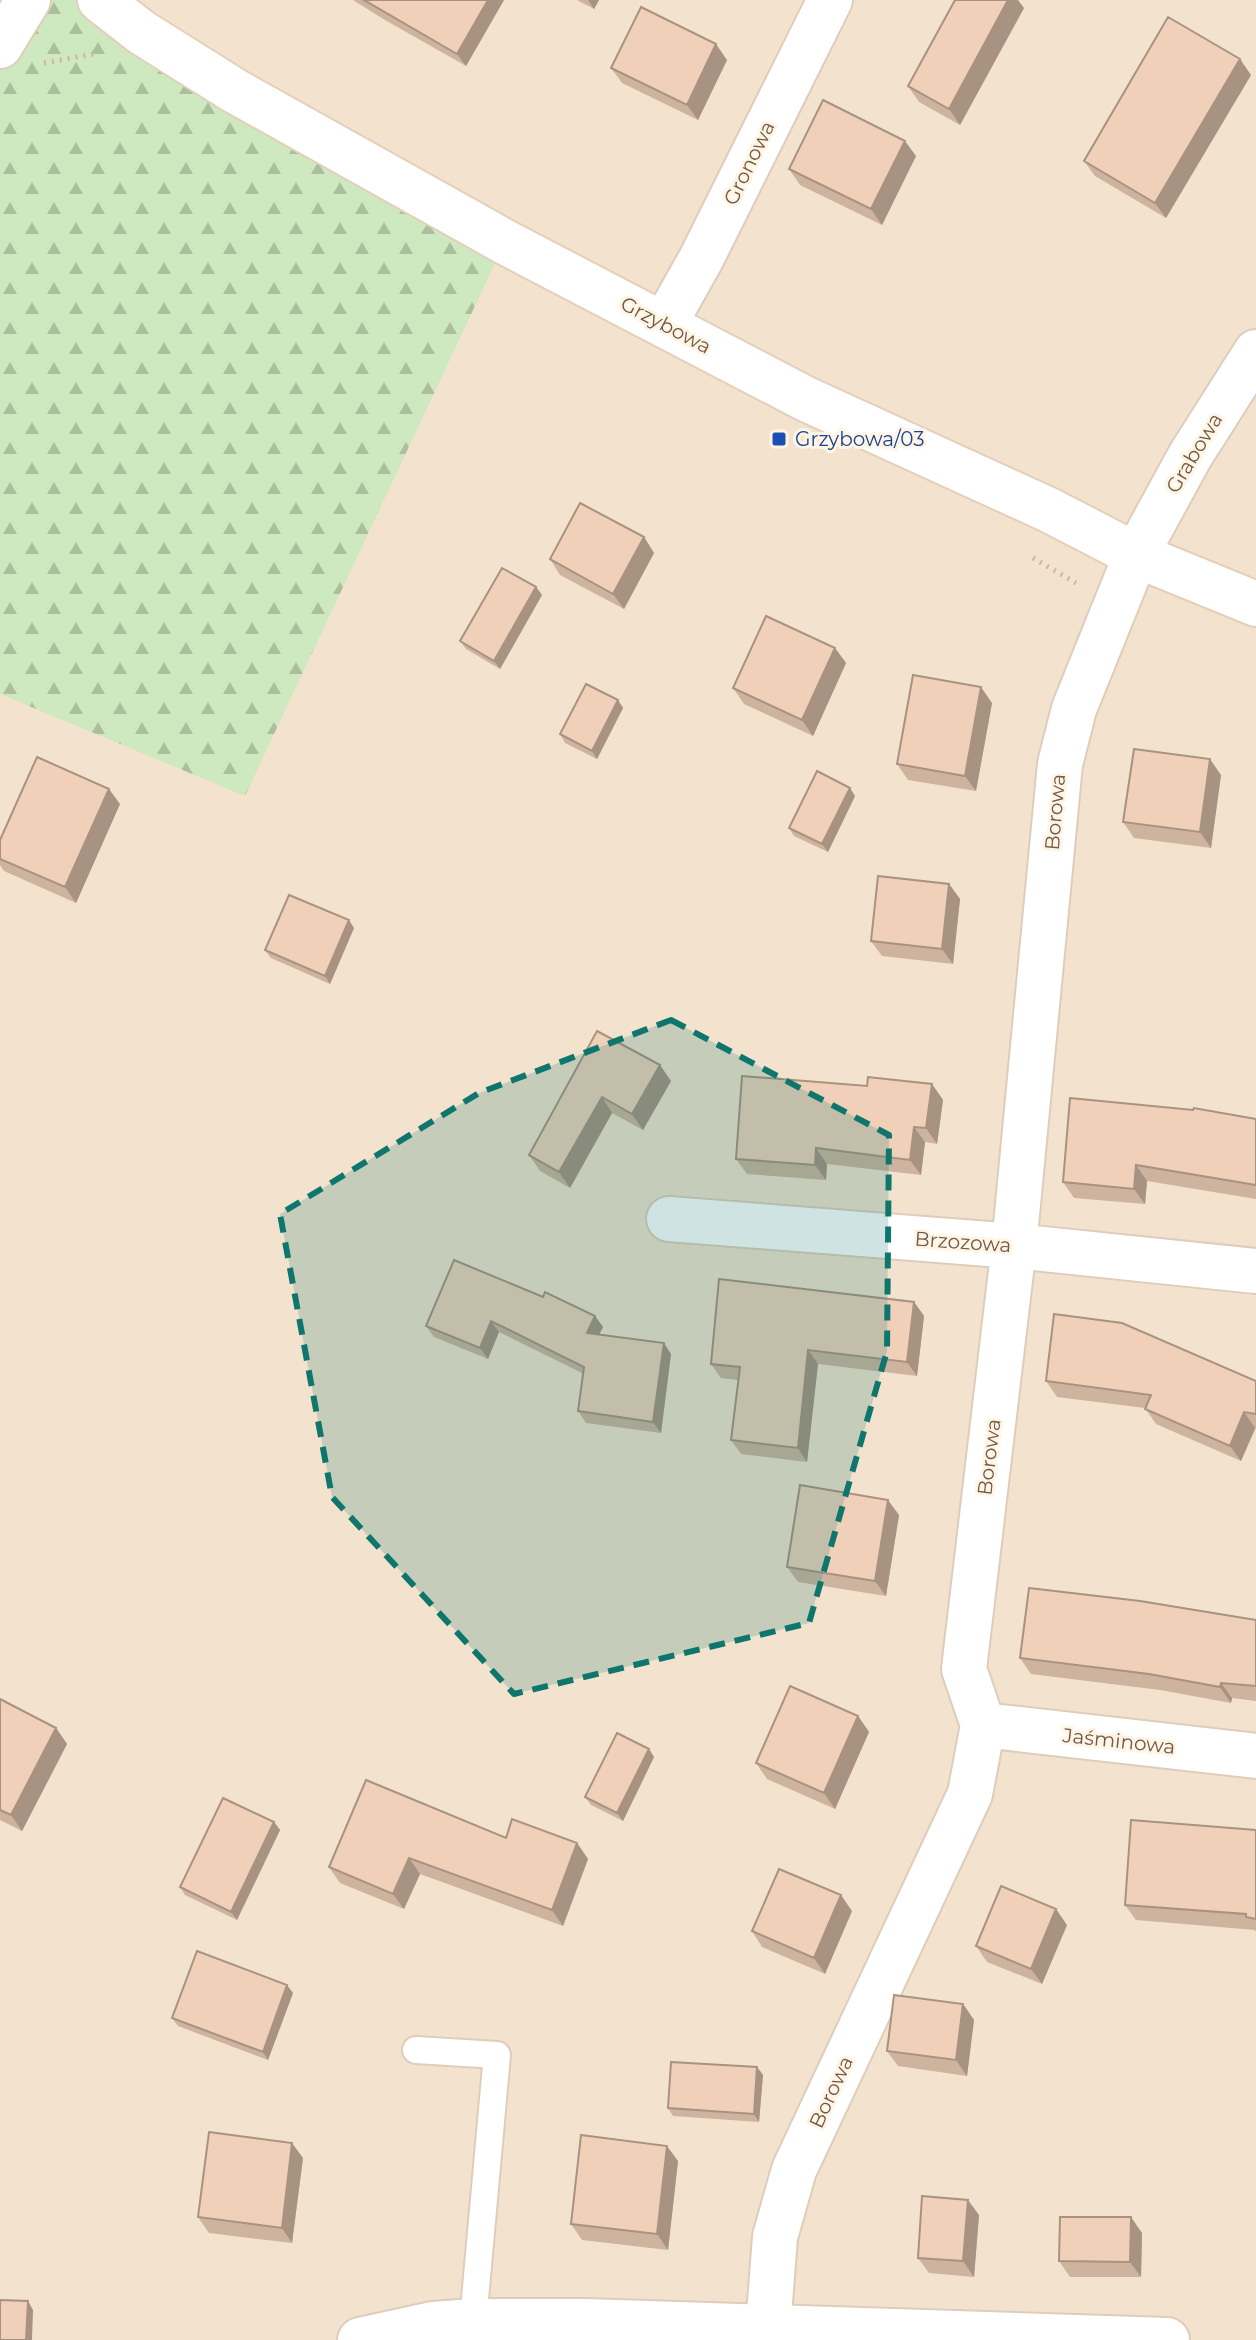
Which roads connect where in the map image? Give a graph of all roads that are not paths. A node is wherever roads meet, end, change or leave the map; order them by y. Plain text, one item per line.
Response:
1 (28, 0) edge
2 (100, 0) edge
3 (830, 0) edge
4 (0, 46) edge
5 (665, 323) junction
6 (1256, 352) edge
7 (1136, 555) junction
8 (1256, 604) edge
9 (669, 1219) dead end
10 (1014, 1246) junction
11 (1256, 1271) edge
12 (983, 1725) junction
13 (1256, 1756) edge
14 (416, 2050) dead end
15 (473, 2321) junction
16 (768, 2328) junction
17 (360, 2340) edge
18 (1167, 2340) edge

1 - 4 street
2 - 5 street, Grzybowa
3 - 5 street, Gronowa
5 - 7 street, Grzybowa
6 - 7 street, Grabowa
7 - 8 street, Grzybowa
7 - 10 street, Borowa
9 - 10 street, Brzozowa
10 - 11 street, Brzozowa
10 - 12 street, Borowa
12 - 13 street, Jaśminowa
12 - 16 street, Borowa
14 - 15 lane
15 - 16 street
15 - 17 street
16 - 18 street

